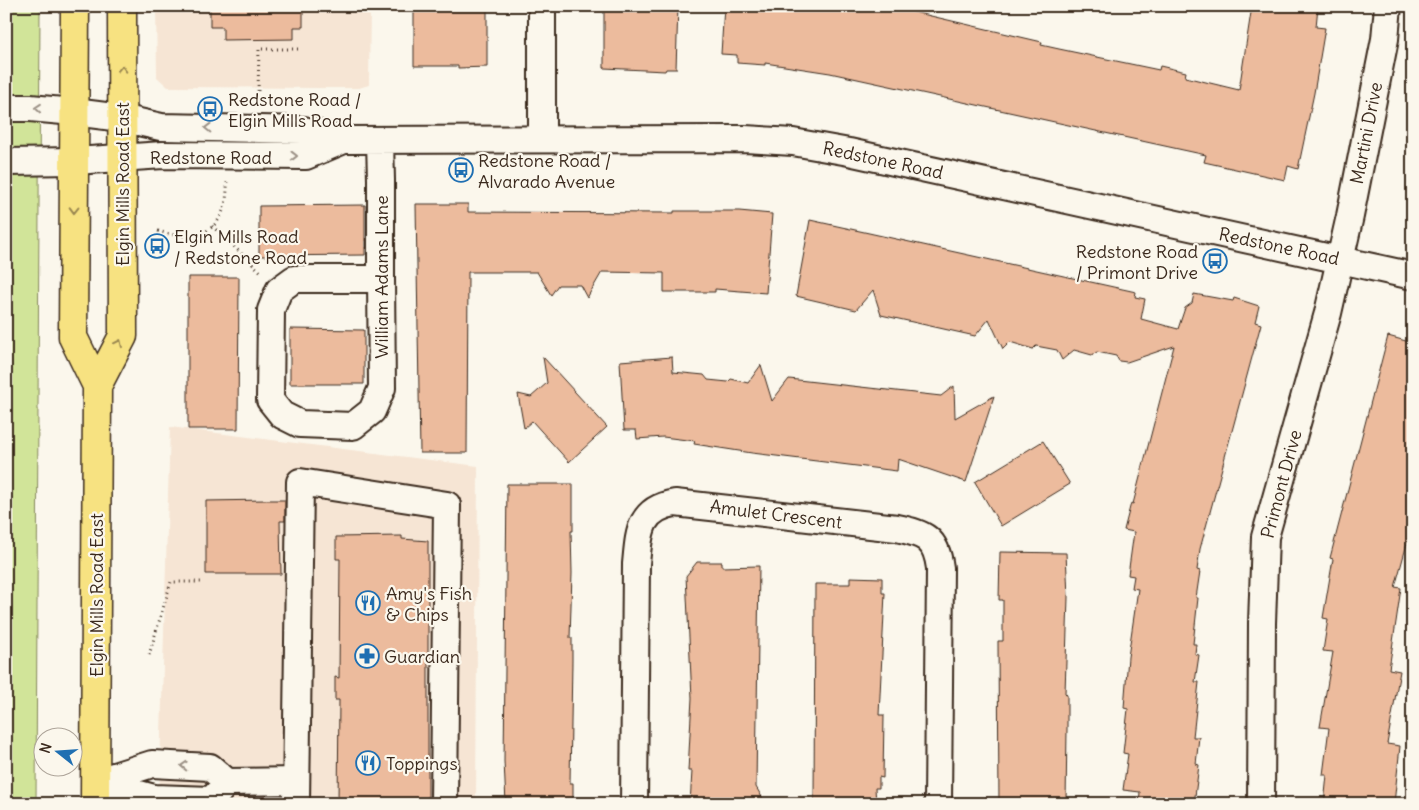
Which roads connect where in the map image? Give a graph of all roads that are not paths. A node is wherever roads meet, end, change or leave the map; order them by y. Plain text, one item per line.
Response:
1 (75, 6) edge
2 (122, 6) edge
3 (542, 6) edge
4 (1388, 6) edge
5 (6, 108) edge
6 (74, 112) junction
7 (121, 118) junction
8 (542, 138) junction
9 (344, 140) junction
10 (380, 141) junction
11 (123, 159) junction
12 (75, 161) junction
13 (6, 162) edge
14 (1340, 259) junction
15 (1413, 276) edge
16 (382, 278) junction
17 (97, 386) junction
18 (95, 793) edge
19 (296, 793) edge
20 (444, 804) edge
21 (634, 804) edge
22 (938, 804) edge
23 (1261, 804) edge

1 - 6 main road, Elgin Mills Road East
7 -> 2 main road, Elgin Mills Road East
3 - 8 street
4 - 14 street, Martini Drive
6 -> 5 street, Redstone Road
6 - 7 street, Redstone Road
6 - 12 main road, Elgin Mills Road East
9 -> 7 street, Redstone Road
7 - 11 main road, Elgin Mills Road East
8 - 10 street, Redstone Road
8 - 14 street, Redstone Road
9 - 10 street, Redstone Road
11 -> 9 street, Redstone Road
10 - 16 street, William Adams Lane
11 - 12 street, Redstone Road
17 -> 11 main road, Elgin Mills Road East
12 - 13 street, Redstone Road
12 -> 17 main road, Elgin Mills Road East
14 - 15 street, Redstone Road
14 - 23 street, Primont Drive
16 - 16 street, William Adams Lane
17 - 18 main road, Elgin Mills Road East
18 - 19 street
19 - 20 street
21 - 22 street, Amulet Crescent

